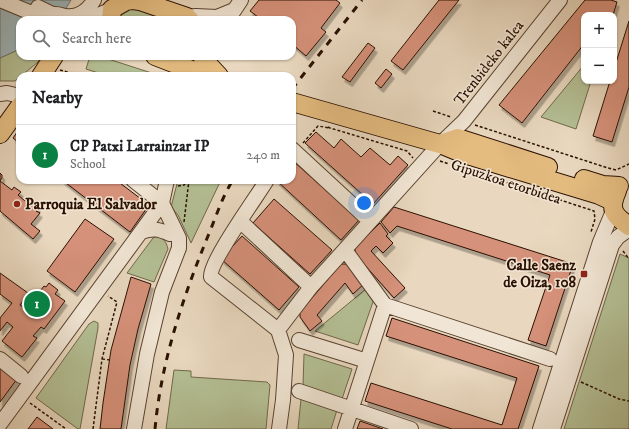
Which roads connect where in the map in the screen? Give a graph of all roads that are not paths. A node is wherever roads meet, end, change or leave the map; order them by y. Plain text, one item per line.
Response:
1 (0, 0) edge
2 (20, 0) edge
3 (560, 0) edge
4 (118, 6) edge
5 (234, 10) edge
6 (44, 16) edge
7 (48, 16) edge
8 (52, 16) edge
9 (65, 16) edge
10 (90, 16) edge
11 (177, 16) edge
12 (219, 16) edge
13 (167, 60) edge
14 (204, 60) edge
15 (183, 65) edge
16 (198, 72) edge
17 (215, 72) edge
18 (0, 94) edge
19 (16, 95) edge
20 (296, 104) edge
21 (16, 112) edge
22 (0, 134) edge
23 (439, 152) junction
24 (296, 153) edge
25 (137, 184) edge
26 (170, 184) edge
27 (264, 185) edge
28 (618, 195) edge
29 (159, 206) junction
30 (370, 221) junction
31 (240, 222) junction
32 (629, 228) edge
33 (141, 232) junction
34 (170, 234) junction
35 (179, 248) junction
36 (345, 250) junction
37 (311, 287) junction
38 (386, 305) junction
39 (278, 330) junction
40 (299, 340) dead end
41 (0, 359) edge
42 (550, 359) dead end
43 (367, 361) junction
44 (21, 376) dead end
45 (299, 392) dead end
46 (351, 408) junction
47 (0, 424) edge
48 (134, 429) edge
49 (279, 429) edge
50 (345, 429) edge
51 (411, 429) edge
52 (540, 429) edge
53 (553, 429) edge

1 - 6 street
2 - 7 street
3 - 23 street, Trenbideko kalea
4 - 10 street
4 - 11 main road
5 - 12 street
8 - 9 street
13 - 15 main road
14 - 17 main road
15 - 16 main road
18 - 19 street
20 - 23 main road, Gipuzkoa etorbidea
21 - 22 main road
23 - 28 main road, Gipuzkoa etorbidea
23 - 30 street, Trenbideko kalea
24 - 30 street
25 - 29 street
26 - 29 street
27 - 31 street
28 - 32 main road
28 - 52 street
29 - 33 street
29 - 34 street
29 - 35 street
30 - 36 street, Trenbideko kalea
31 - 37 street
31 - 39 street
32 - 53 street
33 - 34 street
33 - 47 street
34 - 35 street
35 - 48 street
36 - 37 street, Trenbideko kalea
36 - 38 street
37 - 39 street, Trenbideko kalea
38 - 42 street
38 - 43 street
39 - 49 street
40 - 43 street
41 - 44 street
43 - 46 street
45 - 46 street
46 - 50 street
46 - 51 street

